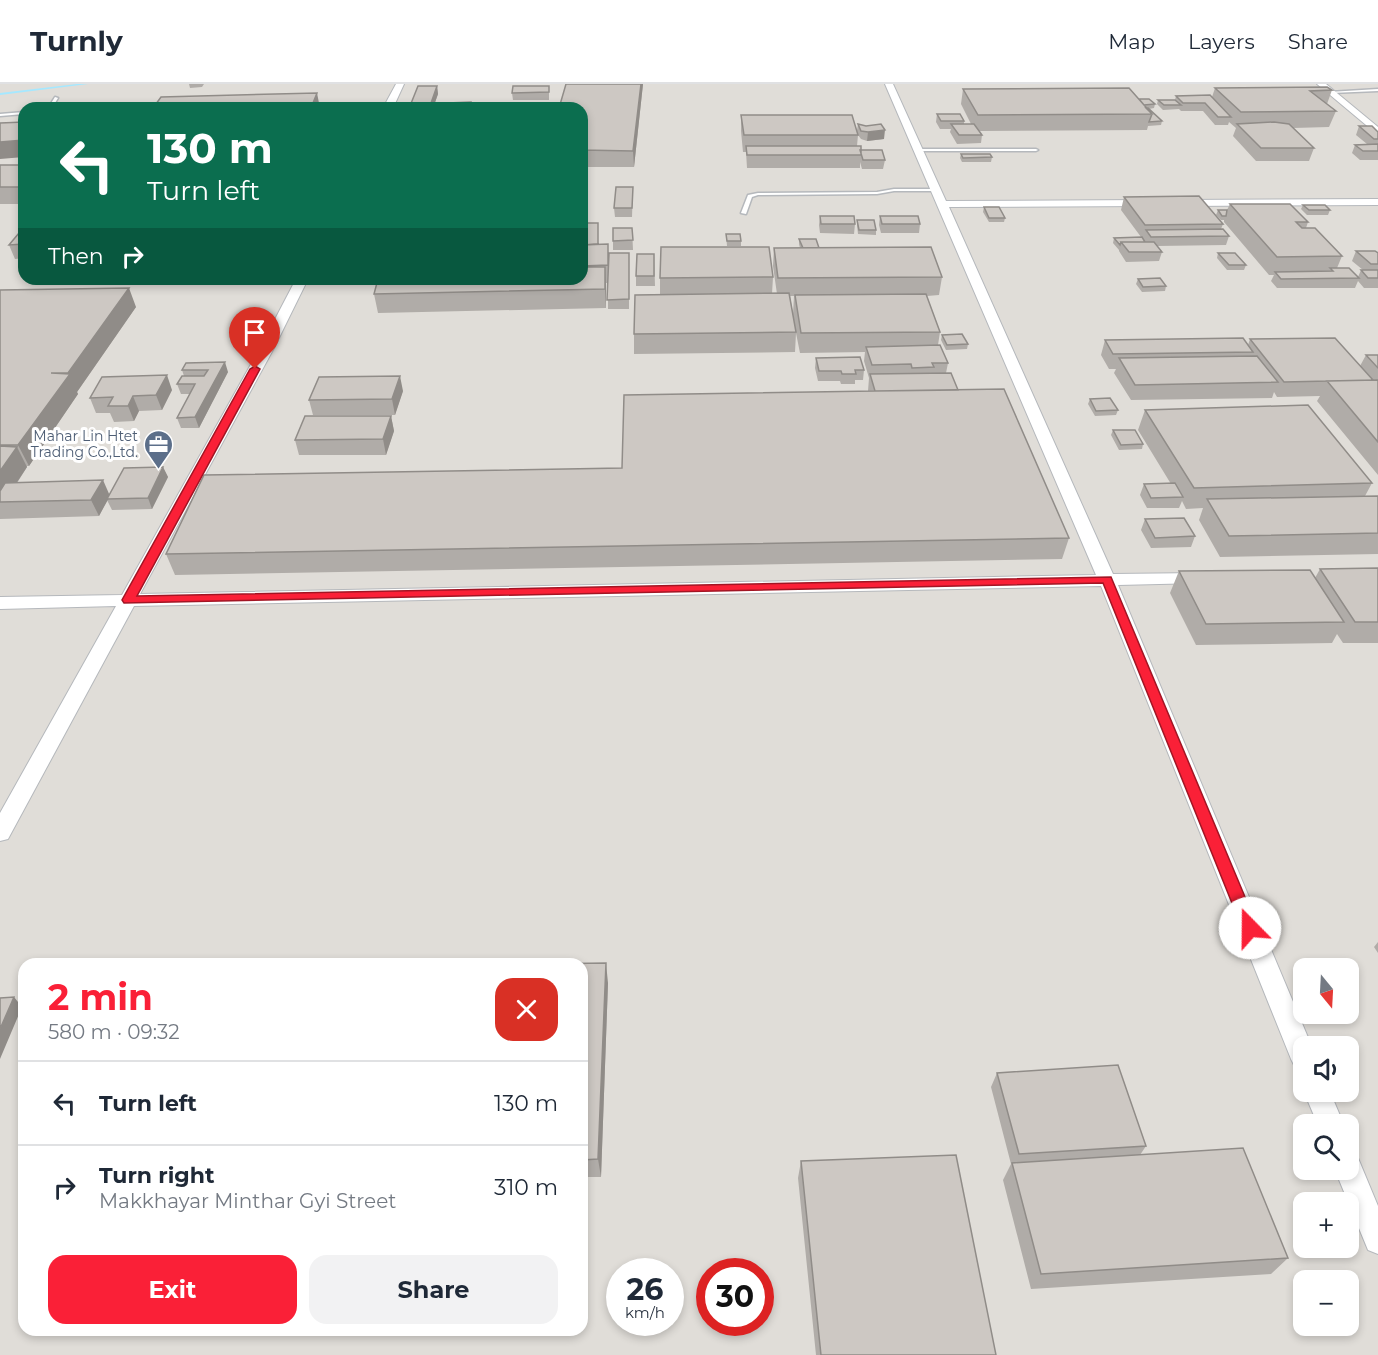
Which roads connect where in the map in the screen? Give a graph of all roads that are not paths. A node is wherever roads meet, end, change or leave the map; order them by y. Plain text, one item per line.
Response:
1 (400, 84) edge
2 (890, 84) edge
3 (1321, 84) edge
4 (1378, 90) edge
5 (1331, 93) junction
6 (56, 98) dead end
7 (54, 102) edge
8 (391, 102) edge
9 (18, 114) edge
10 (0, 115) edge
11 (1378, 132) edge
12 (917, 150) junction
13 (1036, 150) dead end
14 (937, 197) junction
15 (1378, 202) edge
16 (744, 213) dead end
17 (299, 285) edge
18 (1213, 578) edge
19 (1107, 580) junction
20 (128, 600) junction
21 (0, 603) edge
22 (0, 833) edge
23 (1295, 1036) edge
24 (1353, 1180) edge
25 (1378, 1240) edge

1 - 8 street
2 - 12 street
3 - 5 street
4 - 5 lane
5 - 11 street
6 - 7 lane
9 - 10 lane
12 - 13 lane
12 - 14 street
14 - 15 street
14 - 16 lane
14 - 19 street
17 - 20 street
18 - 19 street
19 - 20 street
19 - 23 street
20 - 21 street
20 - 22 street
24 - 25 street

